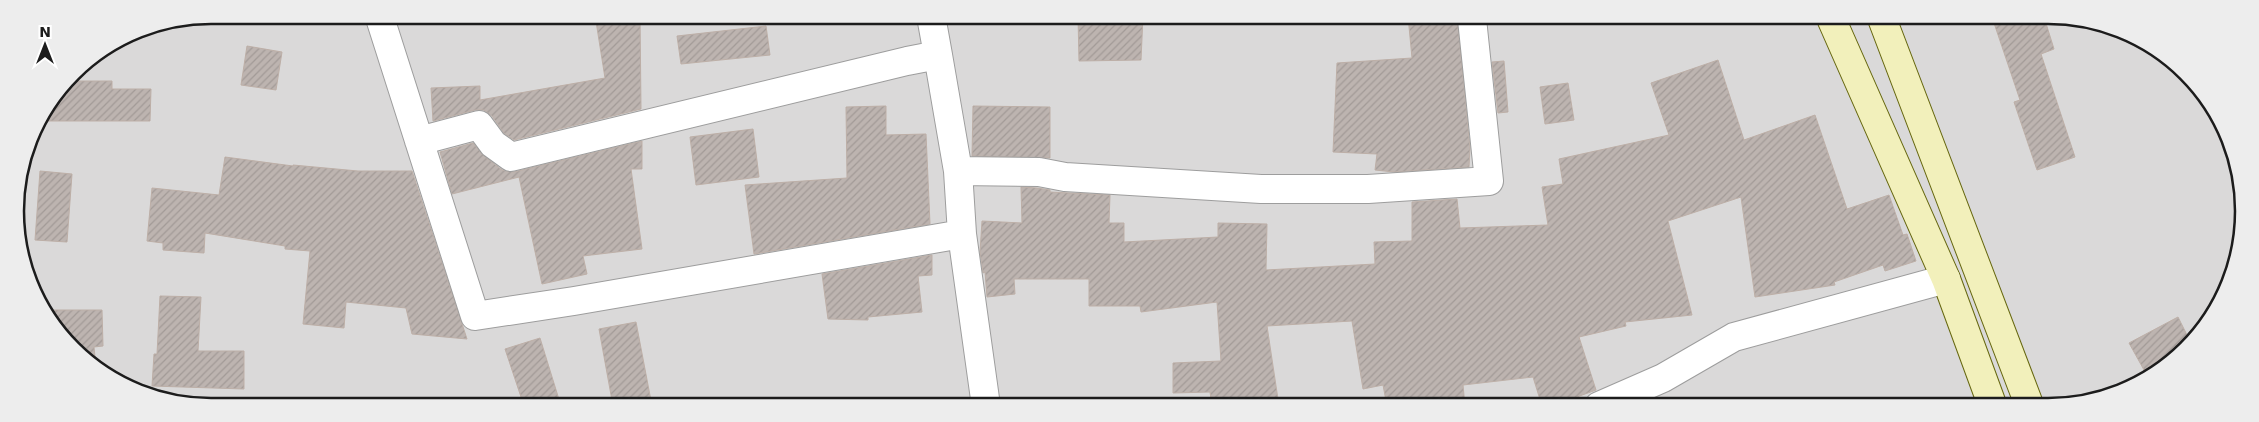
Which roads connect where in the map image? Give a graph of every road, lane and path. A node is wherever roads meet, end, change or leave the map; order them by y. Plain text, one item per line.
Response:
1 (382, 24) edge
2 (932, 24) edge
3 (1473, 24) edge
4 (1834, 24) edge
5 (1883, 24) edge
6 (938, 55) junction
7 (420, 141) junction
8 (958, 171) junction
9 (962, 234) junction
10 (1946, 279) junction
11 (1993, 306) junction
12 (1958, 312) junction
13 (985, 398) edge
14 (1617, 398) edge
15 (1990, 398) edge
16 (2027, 398) edge

1 - 7 street
2 - 6 street
3 - 8 street
4 - 10 street
5 - 11 street
6 - 7 street
6 - 8 street
7 - 9 street
8 - 9 street
9 - 13 street
10 - 12 street
10 - 14 street
11 - 12 street
11 - 16 street
12 - 15 street

